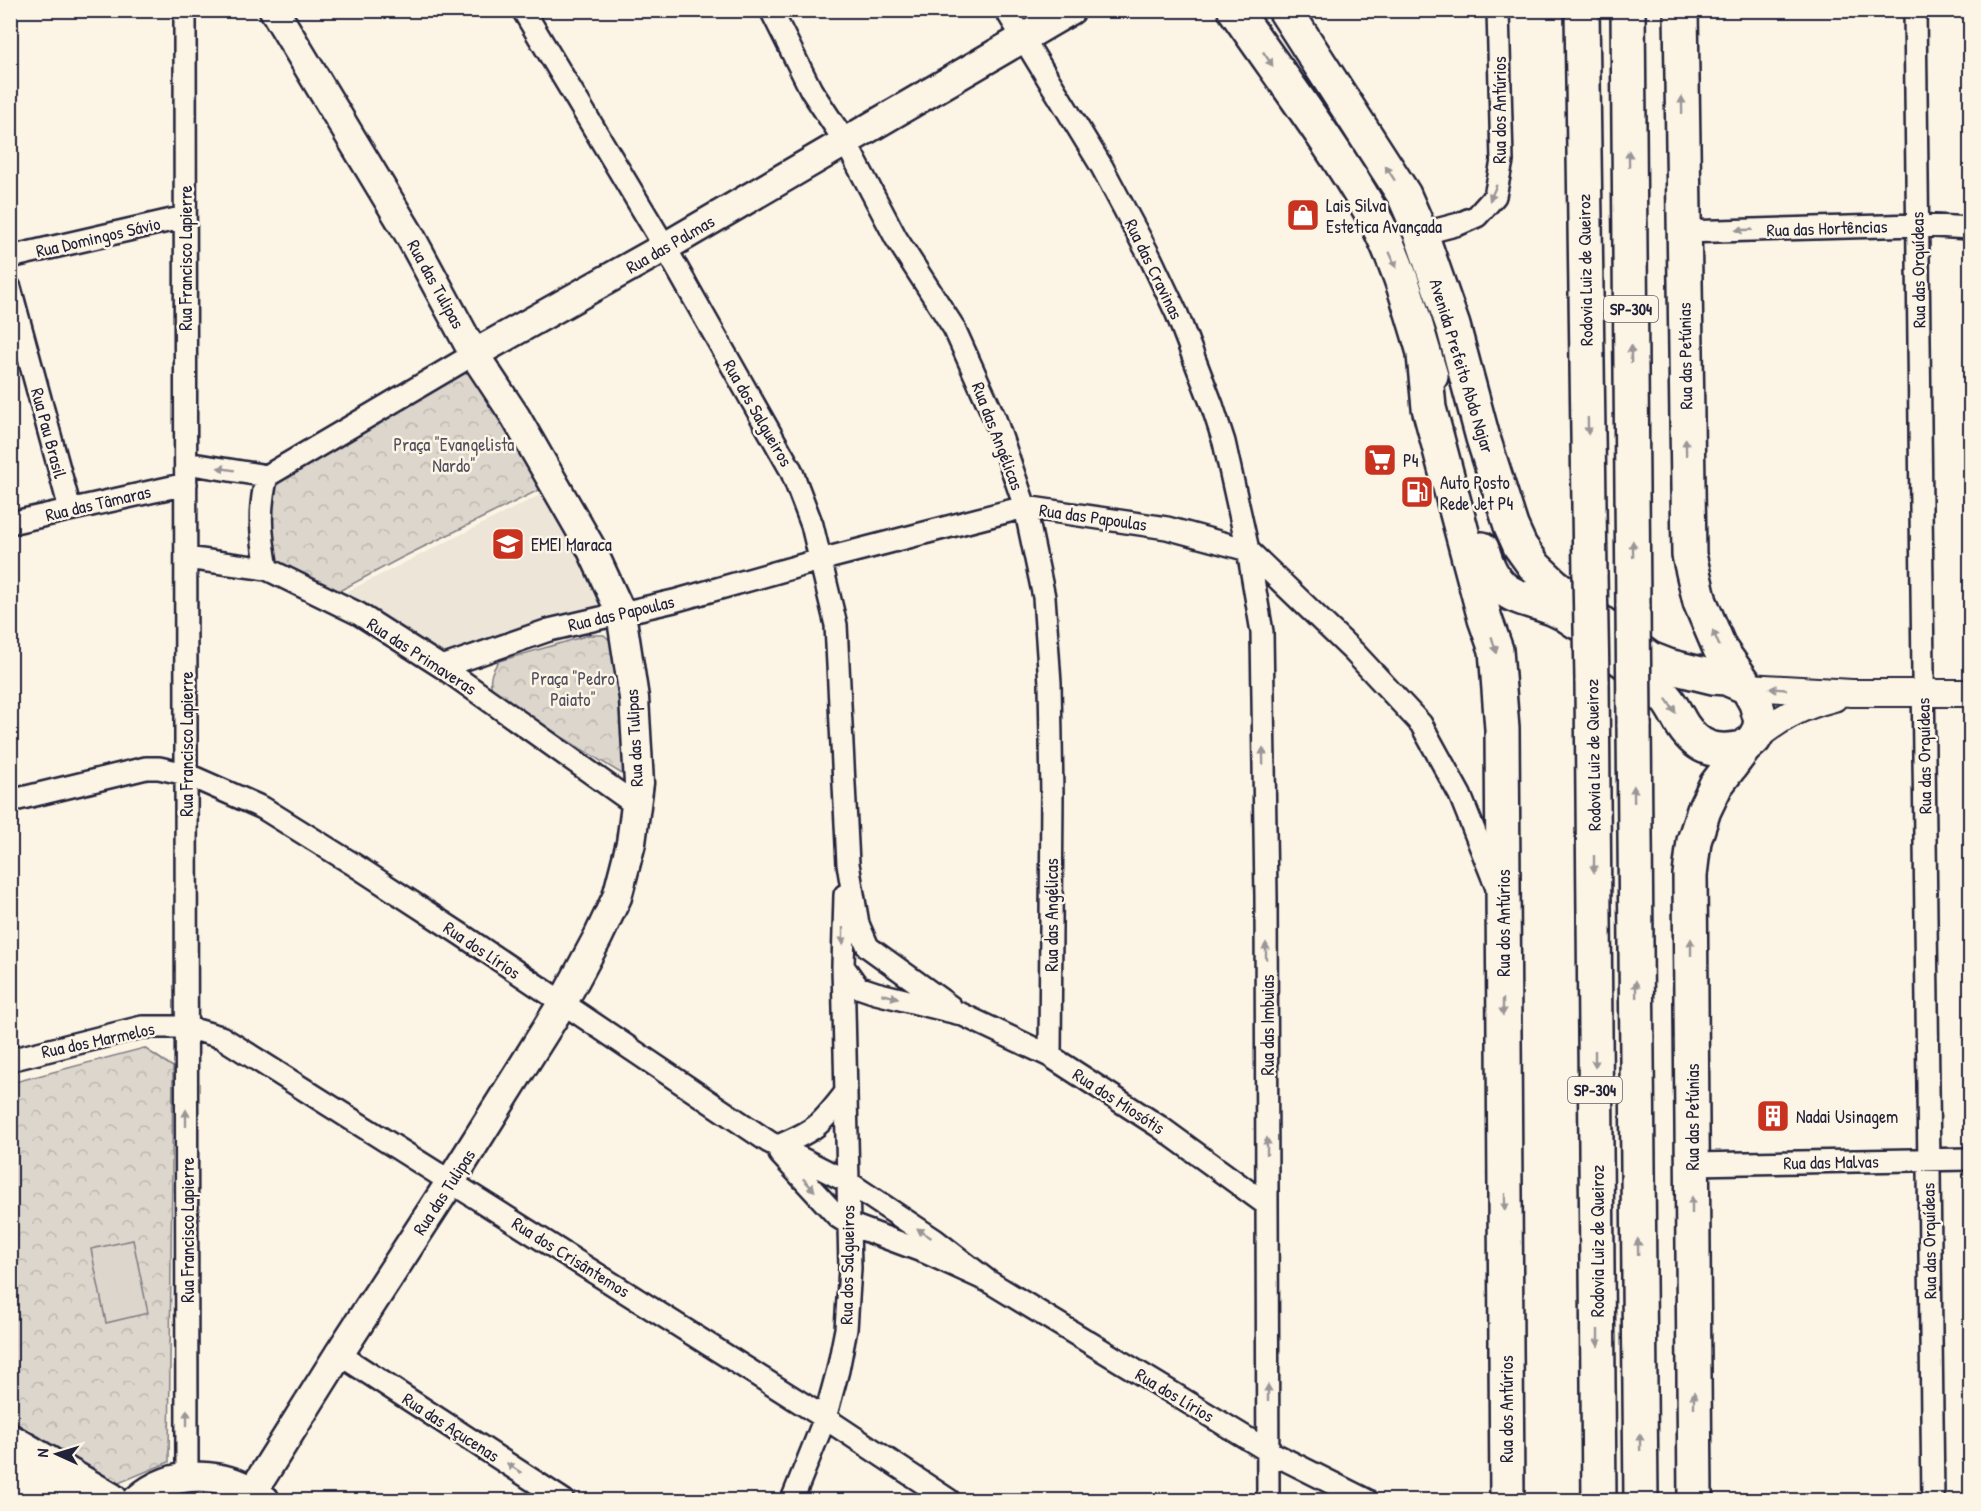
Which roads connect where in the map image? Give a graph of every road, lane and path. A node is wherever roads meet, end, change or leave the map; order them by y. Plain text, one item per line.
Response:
1 (185, 10) edge
2 (274, 10) edge
3 (523, 10) edge
4 (771, 10) edge
5 (1006, 10) edge
6 (1071, 10) edge
7 (1235, 10) edge
8 (1285, 10) edge
9 (1498, 10) edge
10 (1576, 10) edge
11 (1582, 10) edge
12 (1628, 10) edge
13 (1681, 10) edge
14 (1915, 10) edge
15 (1022, 39) junction
16 (1583, 126) junction
17 (846, 143) junction
18 (185, 217) junction
19 (1917, 225) junction
20 (1971, 228) edge
21 (1683, 232) junction
22 (1420, 234) junction
23 (665, 247) junction
24 (10, 257) edge
25 (10, 288) edge
26 (474, 354) junction
27 (1424, 355) junction
28 (186, 462) junction
29 (267, 476) junction
30 (186, 484) junction
31 (1025, 507) junction
32 (70, 509) junction
33 (10, 523) edge
34 (1248, 550) junction
35 (1483, 553) junction
36 (186, 558) junction
37 (820, 560) junction
38 (1534, 567) junction
39 (267, 569) junction
40 (1478, 589) junction
41 (621, 613) junction
42 (442, 667) junction
43 (1747, 687) junction
44 (1852, 693) junction
45 (1923, 693) junction
46 (1971, 693) edge
47 (1749, 743) junction
48 (186, 774) junction
49 (10, 801) edge
50 (636, 805) junction
51 (848, 864) junction
52 (1503, 903) junction
53 (868, 947) junction
54 (843, 966) junction
55 (562, 1004) junction
56 (961, 1014) junction
57 (186, 1027) junction
58 (1050, 1056) junction
59 (10, 1060) edge
60 (846, 1092) junction
61 (774, 1144) junction
62 (1971, 1159) edge
63 (1928, 1160) junction
64 (1692, 1164) junction
65 (451, 1181) junction
66 (848, 1182) junction
67 (1267, 1205) junction
68 (849, 1224) junction
69 (988, 1281) junction
70 (339, 1354) junction
71 (825, 1418) junction
72 (10, 1442) edge
73 (1268, 1451) junction
74 (10, 1470) edge
75 (187, 1477) junction
76 (259, 1496) edge
77 (64, 1500) edge
78 (111, 1500) edge
79 (138, 1500) edge
80 (562, 1500) edge
81 (792, 1500) edge
82 (949, 1500) edge
83 (1268, 1500) edge
84 (1366, 1500) edge
85 (1507, 1500) edge
86 (1599, 1500) edge
87 (1641, 1500) edge
88 (1695, 1500) edge
89 (1932, 1500) edge

1 - 18 street, Rua Francisco Lapierre
2 - 26 main road, Rua das Tulipas
3 - 23 street, Rua dos Salgueiros
4 - 17 street, Rua das Angélicas
5 - 15 street, Rua das Cravinas
6 - 15 main road, Rua das Palmas
7 -> 27 main road, Avenida Prefeito Abdo Najar
22 -> 8 main road, Avenida Prefeito Abdo Najar
9 -> 22 street, Rua dos Antúrios
10 - 16 main road
11 - 16 main road, Rodovia Luiz de Queiroz / SP-304
87 -> 12 main road, SP-304, bridge
21 -> 13 main road, Rua das Petúnias
14 - 19 street, Rua das Orquídeas
15 - 17 main road, Rua das Palmas
15 - 34 street, Rua das Cravinas
16 -> 86 main road, Rodovia Luiz de Queiroz / SP-304, bridge
17 - 23 main road, Rua das Palmas
17 - 31 street, Rua das Angélicas
18 - 24 street, Rua Domingos Sávio
18 - 28 street, Rua Francisco Lapierre
19 - 20 street, Rua das Hortências
19 -> 21 street, Rua das Hortências
19 - 45 street, Rua das Orquídeas
43 -> 21 main road, Rua das Petúnias
22 - 38 main road, Avenida Prefeito Abdo Najar
23 - 26 main road, Rua das Palmas
23 - 37 street, Rua dos Salgueiros
25 - 32 street, Rua Pau Brasil
26 - 29 street, Rua das Palmas
26 - 41 main road, Rua das Tulipas
27 - 35 main road, Avenida Prefeito Abdo Najar
27 - 40 main road, Rua dos Antúrios
29 -> 28 street
28 - 30 street, Rua Francisco Lapierre
29 - 39 street
30 - 32 street, Rua das Tâmaras
30 - 36 street, Rua Francisco Lapierre
31 - 34 street, Rua das Papoulas
31 - 37 street, Rua das Papoulas
31 - 58 street, Rua das Angélicas
32 - 33 street, Rua das Tâmaras
34 - 52 street, Rua das Papoulas
67 -> 34 street, Rua das Imbuias
35 - 38 main road
35 - 40 main road
35 -> 47 main road, Avenida Prefeito Abdo Najar
36 - 39 street, Rua das Primaveras
36 - 48 street, Rua Francisco Lapierre
37 - 41 street, Rua das Papoulas
37 - 51 street, Rua dos Salgueiros
38 - 43 main road, Avenida Prefeito Abdo Najar
39 - 42 street, Rua das Primaveras
40 -> 52 main road, Rua dos Antúrios
41 - 42 street, Rua das Papoulas
41 - 50 main road, Rua das Tulipas
42 - 50 street, Rua das Primaveras
44 -> 43 street
43 - 47 main road
44 - 45 street
44 - 47 street
45 - 46 street
45 - 63 street, Rua das Orquídeas
64 -> 47 main road, Rua das Petúnias
48 - 49 street, Rua dos Lírios
48 - 55 street, Rua dos Lírios
48 - 57 street, Rua Francisco Lapierre
50 - 55 main road, Rua das Tulipas
51 - 53 street, Rua dos Salgueiros
51 -> 54 street, Rua dos Salgueiros
52 -> 85 main road, Rua dos Antúrios
53 - 54 street
53 - 56 street, Rua dos Miosótis
54 -> 56 street, Rua dos Miosótis
54 - 60 street, Rua dos Salgueiros
55 - 61 street, Rua dos Lírios
55 - 65 main road, Rua das Tulipas
56 - 58 street, Rua dos Miosótis
57 - 59 street, Rua dos Marmelos
57 - 65 street, Rua dos Crisântemos
75 -> 57 street, Rua Francisco Lapierre
58 - 67 street, Rua dos Miosótis
60 - 61 street
60 - 66 street, Rua dos Salgueiros
61 - 66 street, Rua dos Lírios
61 -> 68 street, Rua dos Lírios
62 - 63 street, Rua das Malvas
63 - 64 street, Rua das Malvas
63 - 89 street, Rua das Orquídeas
88 -> 64 main road, Rua das Petúnias
65 - 70 main road, Rua das Tulipas
65 - 71 street, Rua dos Crisântemos
66 - 68 street, Rua dos Salgueiros
69 -> 66 street, Rua dos Lírios
73 -> 67 street, Rua das Imbuias
68 - 69 street, Rua dos Lírios
68 - 71 street, Rua dos Salgueiros
69 - 73 street, Rua dos Lírios
70 - 76 main road, Rua das Tulipas
80 -> 70 street, Rua das Açucenas
71 - 81 street, Rua dos Salgueiros
71 - 82 street, Rua dos Crisântemos
72 - 78 main road
73 - 83 street, Rua das Imbuias
73 - 84 street, Rua dos Lírios
74 - 77 main road
75 - 76 main road
75 - 79 main road

